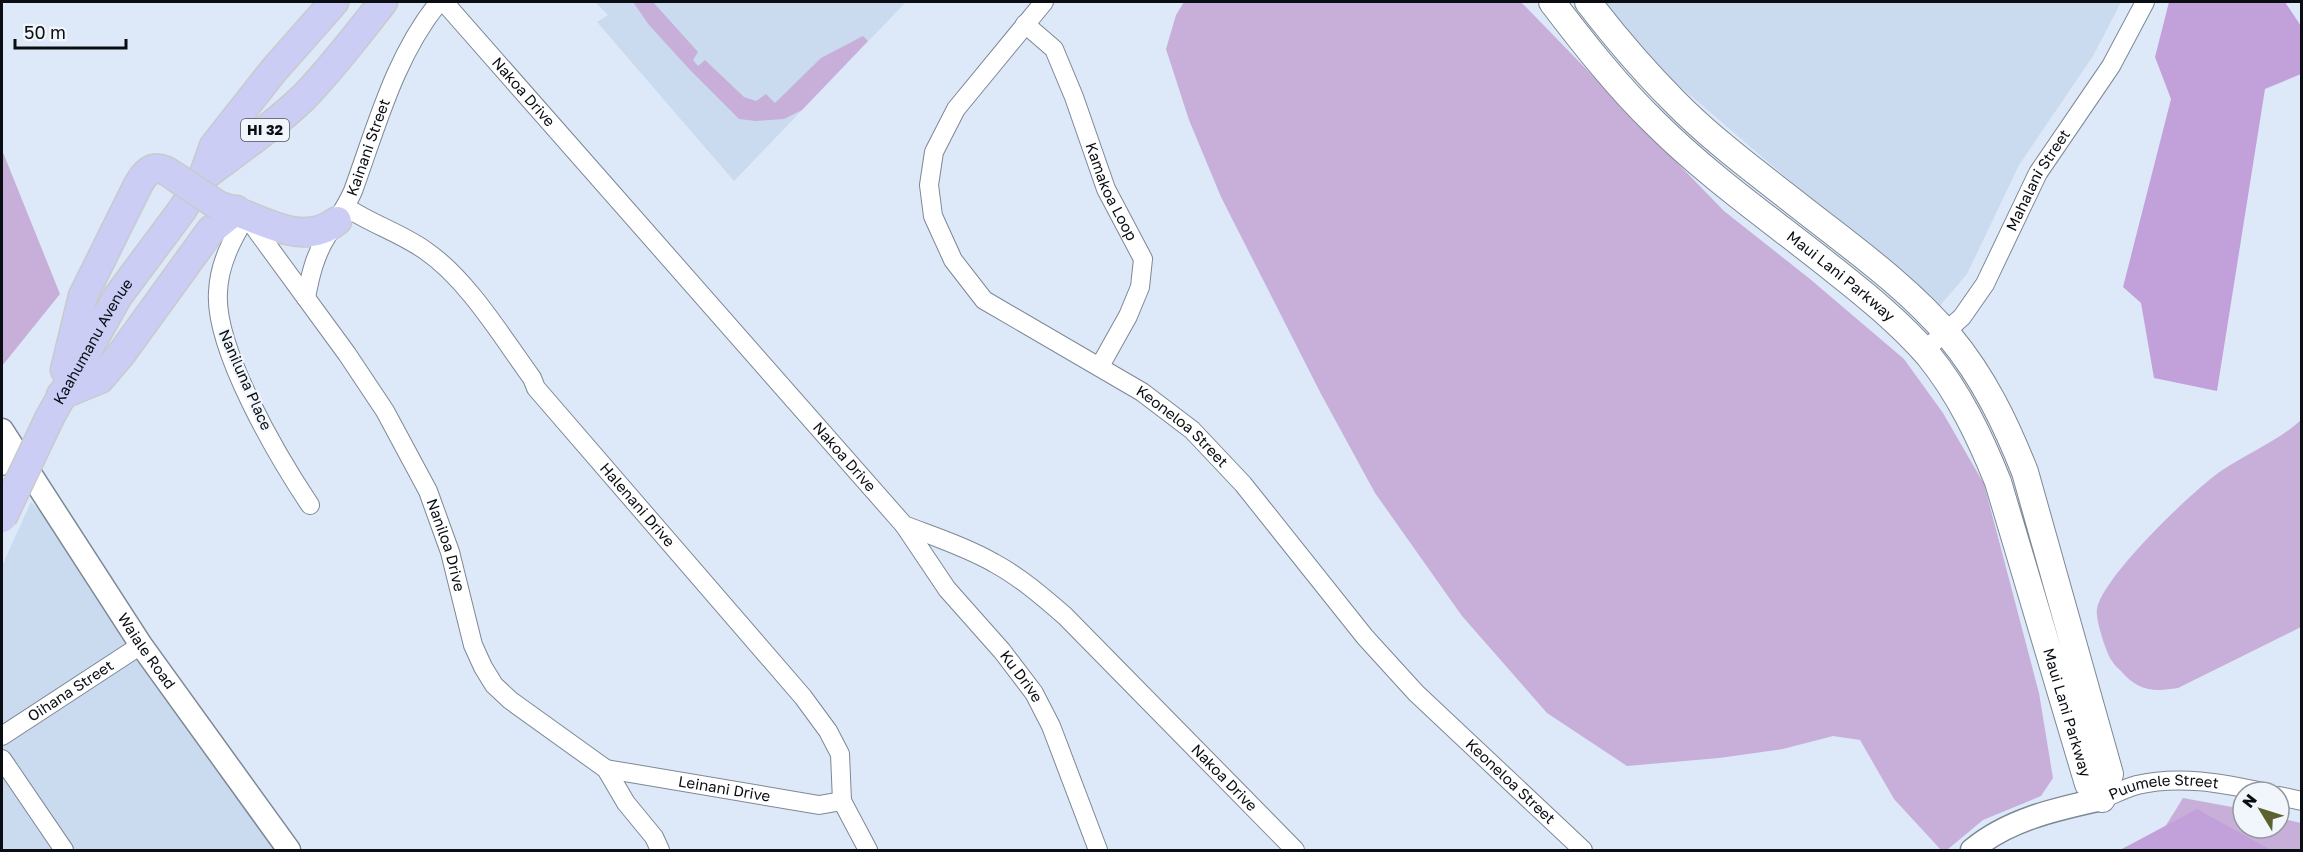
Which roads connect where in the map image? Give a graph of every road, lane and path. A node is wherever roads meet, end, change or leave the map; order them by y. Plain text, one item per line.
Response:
1 (334, 2) edge
2 (340, 2) edge
3 (363, 2) edge
4 (377, 2) edge
5 (383, 2) edge
6 (439, 2) edge
7 (444, 2) edge
8 (1044, 2) edge
9 (1552, 2) edge
10 (1588, 2) edge
11 (2145, 2) edge
12 (1025, 24) junction
13 (344, 52) junction
14 (203, 177) junction
15 (234, 211) junction
16 (341, 214) junction
17 (306, 298) junction
18 (1945, 332) junction
19 (1924, 351) junction
20 (1100, 366) junction
21 (55, 406) junction
22 (7, 438) edge
23 (2, 466) edge
24 (310, 504) dead end
25 (2, 518) edge
26 (904, 525) junction
27 (141, 645) junction
28 (2, 736) edge
29 (2, 759) edge
30 (606, 769) junction
31 (2231, 784) edge
32 (2102, 798) junction
33 (843, 801) junction
34 (64, 850) edge
35 (286, 850) edge
36 (660, 850) edge
37 (867, 850) edge
38 (1098, 850) edge
39 (1295, 850) edge
40 (1583, 850) edge
41 (1972, 850) edge

1 - 14 main road, Kaahumanu Avenue / HI 32
2 - 13 main road
3 - 4 main road
5 - 13 main road, Kaahumanu Avenue / HI 32
6 - 16 street, Kainani Street
7 - 26 street, Nakoa Drive
8 - 12 street, Keoneloa Street
9 - 19 main road, Maui Lani Parkway
10 - 18 main road, Maui Lani Parkway
11 - 18 street, Mahalani Street
12 - 20 street, Kamakoa Loop
12 - 20 street, Keoneloa Street
13 - 14 main road, Kaahumanu Avenue / HI 32
14 - 21 main road, Kaahumanu Avenue / HI 32
15 - 16 main road
15 - 17 street, Naniloa Drive
15 - 21 main road
15 - 21 main road, bridge
15 - 24 street, Naniluna Place
16 - 17 street, Kainani Street
16 - 33 street, Halenani Drive
17 - 30 street, Naniloa Drive
18 - 19 street, Mahalani Street
18 - 32 main road, Maui Lani Parkway
19 - 32 main road, Maui Lani Parkway
20 - 40 street, Keoneloa Street
21 - 25 main road, Kaahumanu Avenue / HI 32, bridge
22 - 23 street
22 - 27 street, Waiale Road
26 - 38 street, Ku Drive
26 - 39 street, Nakoa Drive
27 - 28 street, Oihana Street
27 - 35 street, Waiale Road
29 - 34 street
30 - 33 street, Leinani Drive
30 - 36 street, Naniloa Drive
31 - 32 street, Puumele Street
32 - 41 street
33 - 37 street, Halenani Drive

